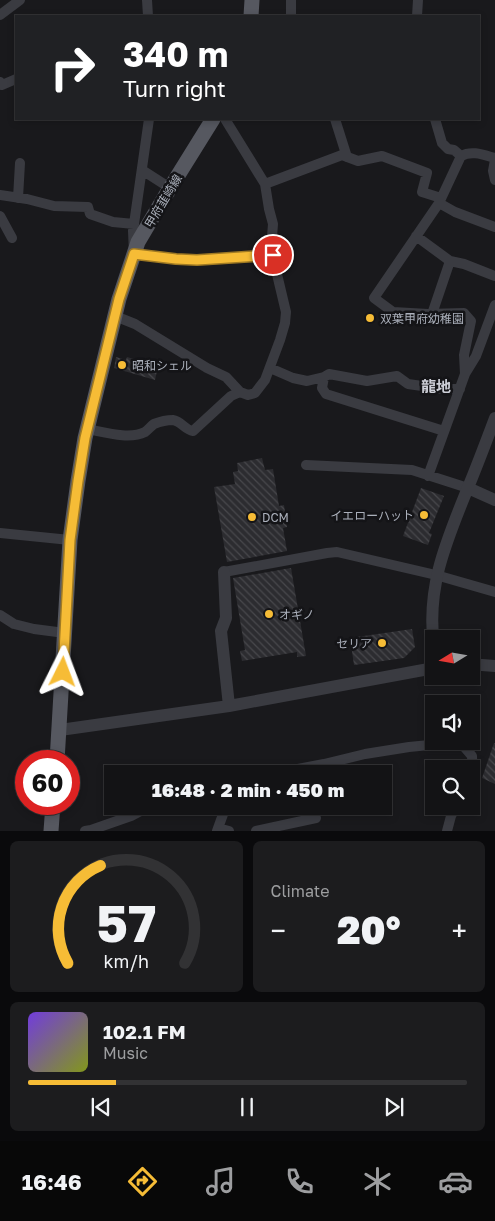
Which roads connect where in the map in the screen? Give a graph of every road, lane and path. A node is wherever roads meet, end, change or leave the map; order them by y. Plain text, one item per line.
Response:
1 (20, 0) edge
2 (147, 0) edge
3 (252, 0) edge
4 (291, 0) edge
5 (418, 0) edge
6 (0, 15) edge
7 (148, 15) edge
8 (251, 15) edge
9 (291, 15) edge
10 (417, 15) edge
11 (15, 79) edge
12 (0, 82) edge
13 (149, 120) edge
14 (212, 120) edge
15 (226, 120) edge
16 (335, 120) edge
17 (435, 120) edge
18 (462, 156) junction
19 (347, 157) junction
20 (495, 159) edge
21 (20, 163) dead end
22 (142, 170) junction
23 (495, 180) edge
24 (265, 184) junction
25 (170, 188) junction
26 (0, 195) edge
27 (18, 198) junction
28 (440, 201) junction
29 (0, 216) edge
30 (134, 224) junction
31 (495, 227) edge
32 (416, 236) junction
33 (12, 238) dead end
34 (134, 254) junction
35 (273, 255) junction
36 (450, 261) junction
37 (495, 276) edge
38 (495, 305) edge
39 (432, 314) junction
40 (115, 316) junction
41 (270, 368) junction
42 (465, 374) junction
43 (324, 377) junction
44 (460, 389) junction
45 (240, 392) junction
46 (495, 418) edge
47 (88, 429) junction
48 (444, 432) junction
49 (306, 465) dead end
50 (428, 476) junction
51 (468, 488) junction
52 (495, 500) edge
53 (0, 532) edge
54 (70, 540) junction
55 (224, 572) joint
56 (436, 575) junction
57 (495, 592) edge
58 (0, 615) edge
59 (433, 630) edge
60 (65, 633) junction
61 (480, 665) edge
62 (495, 666) edge
63 (425, 670) edge
64 (229, 706) junction
65 (60, 730) junction
66 (58, 750) edge
67 (472, 760) edge
68 (319, 765) edge
69 (52, 815) edge
70 (133, 815) edge
71 (223, 815) edge
72 (452, 815) edge
73 (316, 818) dead end
74 (218, 830) edge
75 (51, 831) edge
76 (85, 831) edge
77 (229, 831) edge
78 (256, 831) edge
79 (447, 831) edge

1 - 6 street
2 - 7 street
3 - 8 main road
4 - 9 street
5 - 10 street
11 - 12 street
13 - 22 street
14 - 25 main road, 甲府韮崎線
15 - 24 street
16 - 19 street
17 - 18 street
18 - 20 street
18 - 28 street
19 - 24 street
19 - 28 street
20 - 23 street
21 - 27 street
22 - 25 street
22 - 30 street
24 - 35 street
25 - 34 main road, 甲府韮崎線
26 - 27 street
27 - 30 street
28 - 31 street
28 - 32 street
29 - 33 street
30 - 34 street
32 - 36 street
32 - 39 street
34 - 35 street
34 - 40 main road, 甲府韮崎線
35 - 41 street
36 - 37 street
36 - 39 street
38 - 42 street
39 - 42 street
40 - 45 street
40 - 47 main road, 甲府韮崎線
41 - 43 street
41 - 45 street
42 - 44 street
43 - 44 street
43 - 48 street
44 - 48 street
45 - 47 street
46 - 51 street
47 - 54 main road, 甲府韮崎線
48 - 50 street
49 - 50 street
50 - 51 street
51 - 52 street
51 - 56 street
53 - 54 street
54 - 60 main road, 甲府韮崎線
55 - 56 street
55 - 64 street
56 - 57 street
56 - 59 street
58 - 60 street
60 - 65 main road, 甲府韮崎線
61 - 62 street
63 - 64 street
64 - 65 street
65 - 66 main road, 甲府韮崎線
67 - 68 street
69 - 75 main road
70 - 76 street
71 - 74 street
72 - 79 street
73 - 78 street
74 - 77 street

